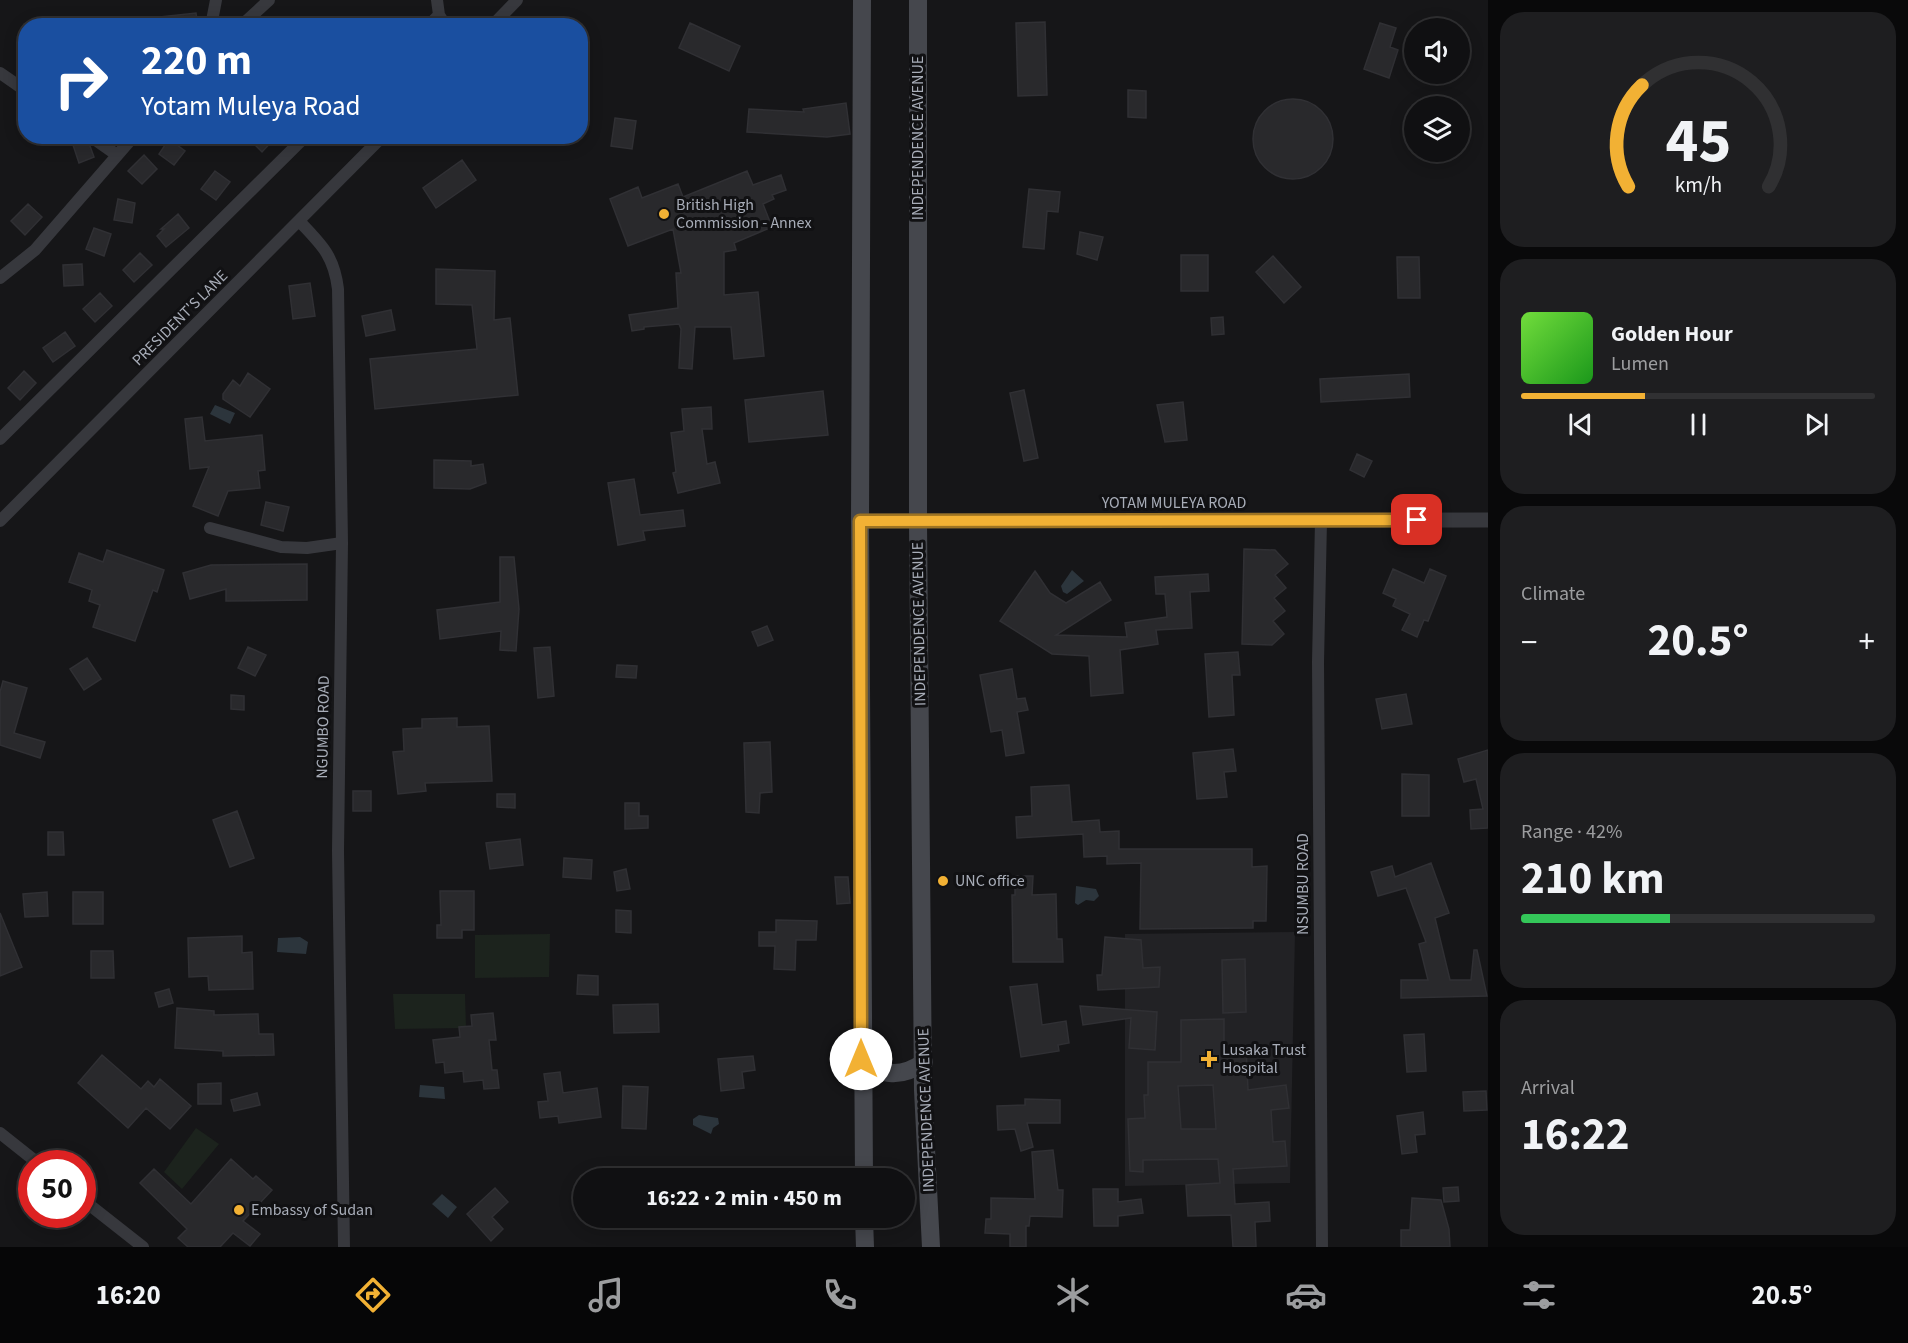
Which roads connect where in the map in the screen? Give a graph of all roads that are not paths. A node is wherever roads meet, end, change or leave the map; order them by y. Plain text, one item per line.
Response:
1 (216, 0) edge
2 (268, 0) edge
3 (437, 0) edge
4 (518, 0) edge
5 (862, 0) edge
6 (918, 0) edge
7 (213, 18) edge
8 (249, 18) edge
9 (442, 18) edge
10 (500, 18) edge
11 (0, 73) edge
12 (18, 85) edge
13 (101, 144) edge
14 (127, 144) edge
15 (298, 144) edge
16 (375, 144) edge
17 (117, 155) junction
18 (299, 221) junction
19 (0, 278) edge
20 (0, 439) edge
21 (1488, 520) edge
22 (0, 521) edge
23 (860, 521) junction
24 (1321, 521) junction
25 (918, 522) junction
26 (210, 528) dead end
27 (342, 543) junction
28 (861, 1059) junction
29 (924, 1062) junction
30 (861, 1088) junction
31 (923, 1090) junction
32 (0, 1133) edge
33 (21, 1150) edge
34 (864, 1168) edge
35 (96, 1209) edge
36 (864, 1228) edge
37 (143, 1247) edge
38 (344, 1247) edge
39 (865, 1247) edge
40 (931, 1247) edge
41 (1322, 1247) edge

1 - 7 street
2 - 8 street
3 - 9 street
4 - 10 street
5 - 23 main road
6 - 25 main road, INDEPENDENCE AVENUE
11 - 12 street
13 - 17 street
14 - 17 street
15 - 20 street
16 - 18 street, PRESIDENT'S LANE
17 - 19 street
18 - 22 street, PRESIDENT'S LANE
18 - 27 street, NGUMBO ROAD
21 - 24 street, YOTAM MULEYA ROAD
23 - 25 street, YOTAM MULEYA ROAD
23 - 28 main road
24 - 25 street, YOTAM MULEYA ROAD
24 - 41 street, NSUMBU ROAD
25 - 29 main road, INDEPENDENCE AVENUE
26 - 27 street
27 - 38 street, NGUMBO ROAD
28 - 29 main road
28 - 30 main road
29 - 31 main road, INDEPENDENCE AVENUE
30 - 31 main road
30 - 34 main road
31 - 40 main road, INDEPENDENCE AVENUE
32 - 33 street
35 - 37 street
36 - 39 main road

